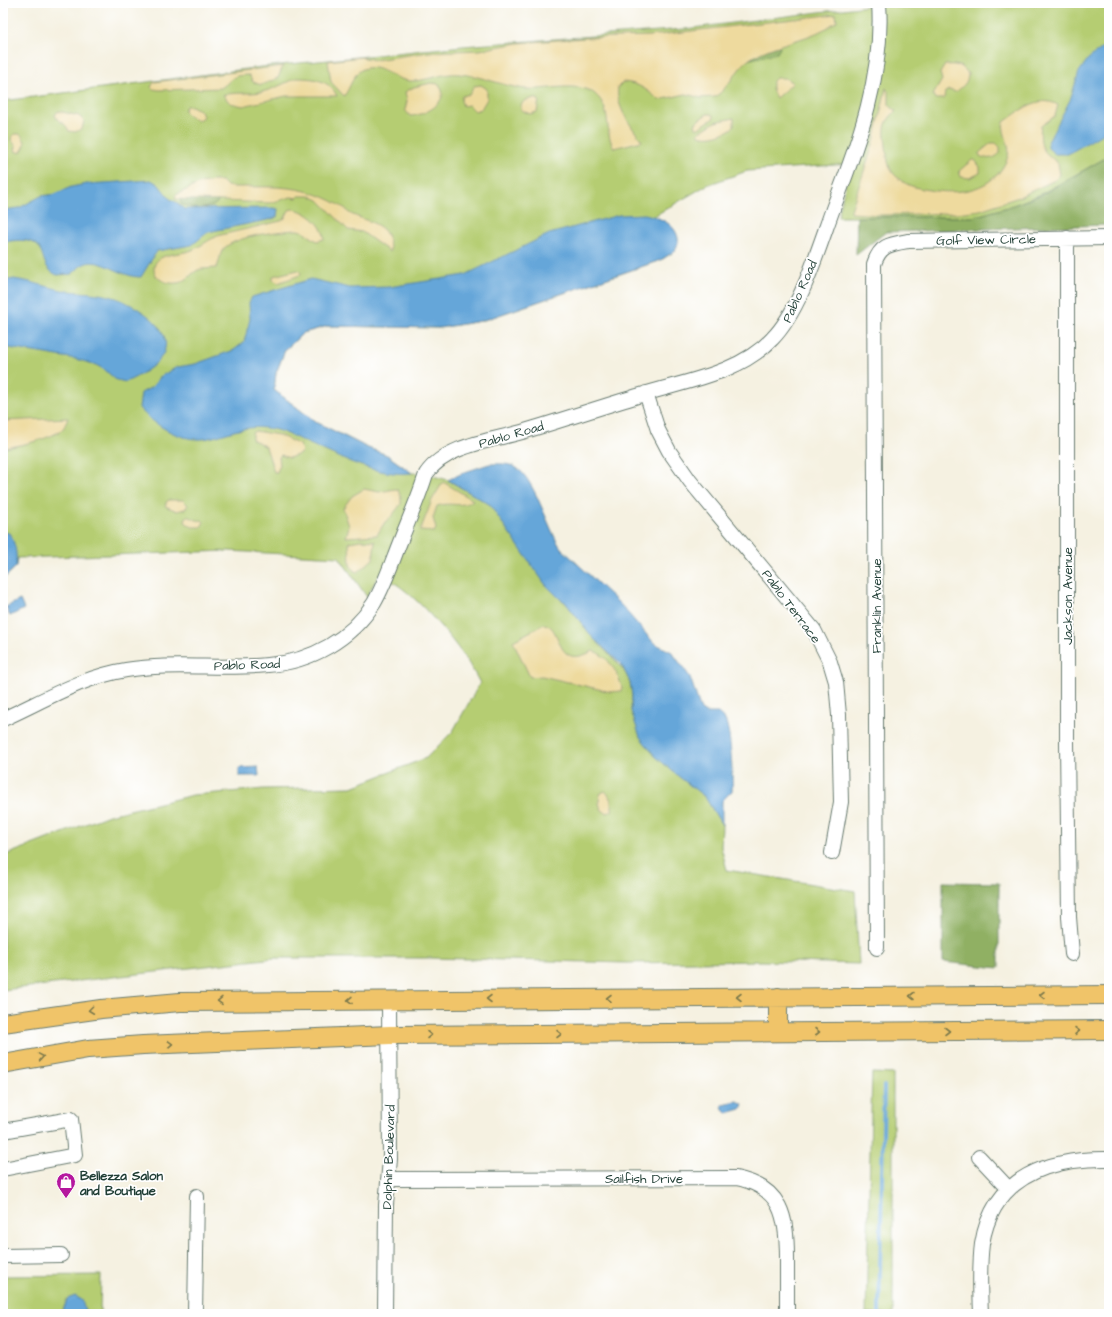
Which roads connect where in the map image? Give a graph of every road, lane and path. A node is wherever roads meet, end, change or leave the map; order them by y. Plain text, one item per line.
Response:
1 (879, 3) edge
2 (1067, 238) junction
3 (1109, 238) edge
4 (874, 264) joint
5 (646, 393) junction
6 (3, 720) edge
7 (832, 853) dead end
8 (877, 948) dead end
9 (1072, 954) dead end
10 (1109, 995) edge
11 (778, 997) junction
12 (389, 1000) junction
13 (3, 1023) edge
14 (1109, 1030) edge
15 (778, 1032) junction
16 (390, 1035) junction
17 (3, 1064) edge
18 (3, 1131) edge
19 (979, 1157) dead end
20 (1109, 1159) edge
21 (3, 1169) edge
22 (388, 1179) junction
23 (1010, 1189) junction
24 (197, 1196) dead end
25 (61, 1255) dead end
26 (3, 1256) edge
27 (195, 1314) edge
28 (385, 1314) edge
29 (787, 1314) edge
30 (981, 1314) edge

1 - 5 street, Pablo Road
2 - 3 street, Golf View Circle
2 - 4 street, Golf View Circle
2 - 9 street, Jackson Avenue
4 - 8 street, Franklin Avenue
5 - 6 street, Pablo Road
5 - 7 street, Pablo Terrace
10 -> 11 main road
11 -> 12 main road
11 - 15 main road
12 -> 13 main road
12 - 16 street, Dolphin Boulevard
15 -> 14 main road
16 -> 15 main road
17 -> 16 main road
16 - 22 street, Dolphin Boulevard
18 - 21 street
19 - 23 street
20 - 23 street
22 - 28 street, Dolphin Boulevard
22 - 29 street, Sailfish Drive
23 - 30 street
24 - 27 street
25 - 26 street

